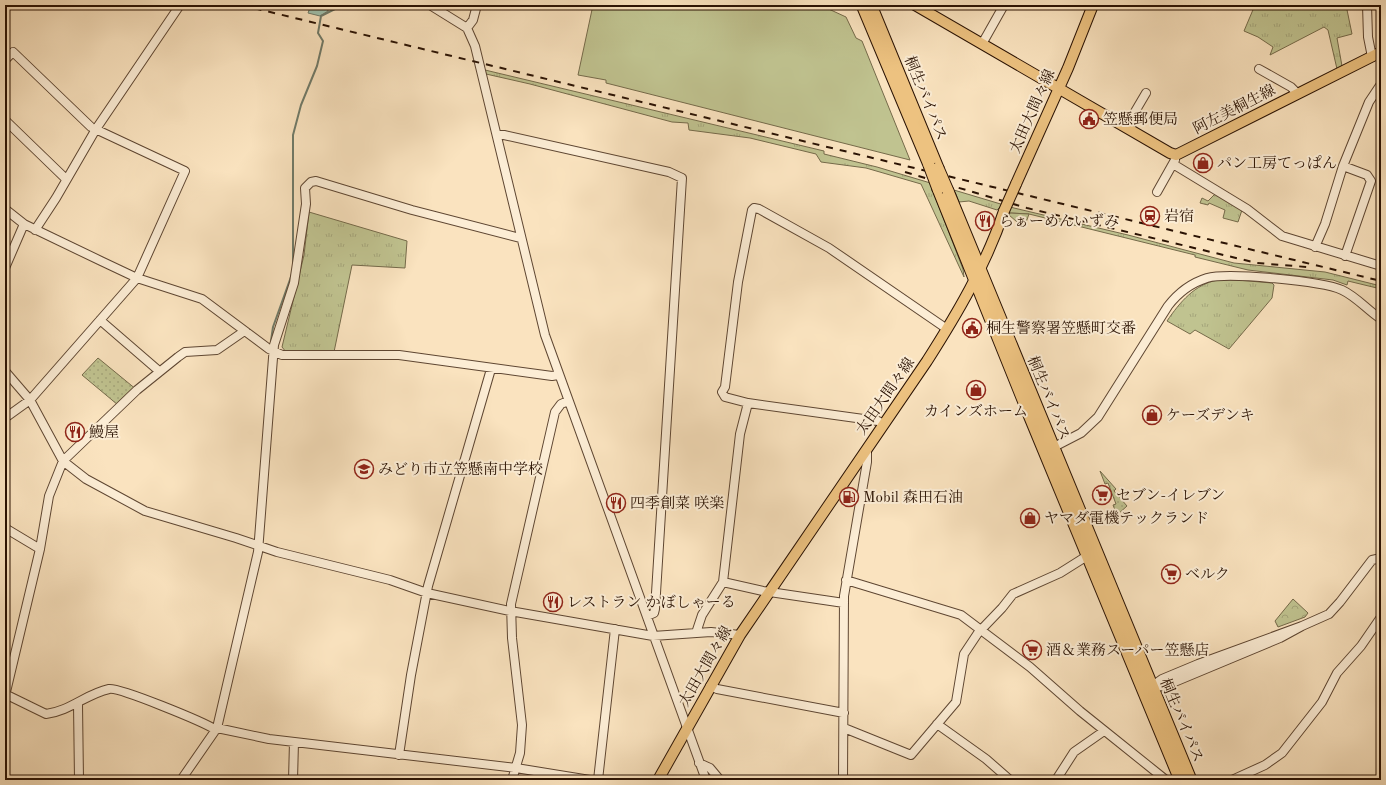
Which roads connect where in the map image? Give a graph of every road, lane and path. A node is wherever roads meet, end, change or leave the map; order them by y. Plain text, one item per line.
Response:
1 (180, 5) edge
2 (430, 5) edge
3 (477, 5) edge
4 (862, 5) edge
5 (871, 5) edge
6 (915, 5) edge
7 (1004, 5) edge
8 (1093, 5) edge
9 (1367, 5) edge
10 (466, 28) junction
11 (982, 44) junction
12 (1377, 54) edge
13 (5, 60) edge
14 (1259, 69) dead end
15 (1381, 84) edge
16 (1059, 88) junction
17 (1146, 93) dead end
18 (1298, 94) junction
19 (5, 120) edge
20 (1126, 127) junction
21 (96, 129) junction
22 (497, 135) junction
23 (1174, 159) junction
24 (933, 166) junction
25 (1343, 166) junction
26 (66, 179) junction
27 (943, 190) junction
28 (1157, 192) dead end
29 (5, 209) edge
30 (24, 224) junction
31 (35, 230) junction
32 (520, 238) junction
33 (1315, 247) junction
34 (1345, 256) junction
35 (1381, 266) edge
36 (5, 268) edge
37 (980, 268) junction
38 (137, 278) junction
39 (974, 279) junction
40 (1381, 319) edge
41 (100, 320) junction
42 (947, 329) junction
43 (246, 332) junction
44 (274, 352) junction
45 (491, 368) junction
46 (5, 371) edge
47 (159, 371) junction
48 (558, 375) junction
49 (30, 400) junction
50 (568, 401) junction
51 (748, 402) junction
52 (5, 418) edge
53 (883, 424) junction
54 (867, 449) junction
55 (1048, 450) junction
56 (63, 461) junction
57 (5, 528) edge
58 (259, 546) junction
59 (40, 549) junction
60 (1087, 556) junction
61 (1381, 558) edge
62 (846, 580) junction
63 (723, 582) junction
64 (769, 591) junction
65 (427, 593) junction
66 (844, 603) junction
67 (510, 611) junction
68 (647, 616) junction
69 (1381, 617) edge
70 (615, 629) junction
71 (981, 629) junction
72 (696, 633) junction
73 (740, 635) junction
74 (653, 636) junction
75 (710, 686) junction
76 (1148, 689) junction
77 (5, 695) edge
78 (78, 704) junction
79 (844, 713) junction
80 (937, 724) junction
81 (687, 727) junction
82 (844, 728) junction
83 (216, 729) junction
84 (1104, 731) junction
85 (294, 742) junction
86 (399, 755) junction
87 (699, 762) junction
88 (516, 768) junction
89 (79, 780) edge
90 (181, 780) edge
91 (294, 780) edge
92 (512, 780) edge
93 (590, 780) edge
94 (598, 780) edge
95 (658, 780) edge
96 (706, 780) edge
97 (720, 780) edge
98 (843, 780) edge
99 (1010, 780) edge
100 (1056, 780) edge
101 (1166, 780) edge
102 (1180, 780) edge
103 (1191, 780) edge
104 (1232, 780) edge

1 - 21 street
2 - 10 street
3 - 10 street
4 - 24 highway, 桐生バイパス
5 - 24 highway, 桐生バイパス
6 - 11 main road
7 - 11 street
8 - 16 main road, 太田大間々線
9 - 12 street
10 - 22 street
11 - 16 main road
12 - 18 main road, 阿左美桐生線
13 - 21 street
14 - 18 street
15 - 25 street
16 - 20 main road
16 - 37 main road, 太田大間々線, bridge
17 - 20 street
18 - 23 main road, 阿左美桐生線
19 - 26 street
20 - 23 main road
21 - 26 street
21 - 38 street
22 - 32 street
22 - 68 street
23 - 28 street
23 - 33 street
24 - 27 highway, 桐生バイパス, bridge
25 - 33 street
25 - 34 street
26 - 31 street
27 - 37 highway, 桐生バイパス
27 - 39 highway, 桐生バイパス
29 - 30 street
30 - 31 street
30 - 36 street
31 - 38 street
32 - 44 street
32 - 48 street
33 - 34 street
34 - 35 street
37 - 39 main road, 太田大間々線
37 - 55 highway, 桐生バイパス
38 - 41 street
38 - 43 street
39 - 42 main road, 太田大間々線
39 - 55 highway, 桐生バイパス
40 - 55 street
41 - 47 street
41 - 49 street
42 - 51 street
42 - 53 main road, 太田大間々線
43 - 44 street
43 - 47 street
44 - 45 street
44 - 58 street
45 - 48 street
45 - 65 street
46 - 49 street
47 - 56 street
48 - 50 street
49 - 52 street
49 - 56 street
50 - 67 street
50 - 68 street
51 - 53 street
51 - 63 street
53 - 54 main road, 太田大間々線
54 - 62 street
54 - 64 main road, 太田大間々線
55 - 60 highway, 桐生バイパス
55 - 76 highway, 桐生バイパス
56 - 58 street
56 - 59 street
57 - 59 street
58 - 65 street
58 - 83 street
59 - 77 street
60 - 71 street
60 - 76 highway, 桐生バイパス
61 - 76 street
62 - 66 street
62 - 71 street
63 - 64 street
63 - 72 street
64 - 66 street
64 - 73 main road, 太田大間々線
65 - 67 street
65 - 86 street
66 - 79 street
67 - 70 street
67 - 88 street
68 - 74 street
69 - 104 street
70 - 74 street
70 - 94 street
71 - 80 street
71 - 84 street
72 - 73 street
72 - 74 street
73 - 75 main road, 太田大間々線
74 - 81 street
75 - 79 street
75 - 81 main road, 太田大間々線
76 - 102 highway, 桐生バイパス
76 - 103 highway, 桐生バイパス
77 - 78 street
78 - 83 street
78 - 89 street
79 - 82 street
80 - 82 street
80 - 99 street
81 - 87 street
81 - 95 main road, 太田大間々線
82 - 98 street
83 - 85 street
83 - 90 street
84 - 100 street
84 - 101 street
85 - 86 street
85 - 91 street
86 - 88 street
87 - 96 street
87 - 97 street
88 - 92 street
88 - 93 street

